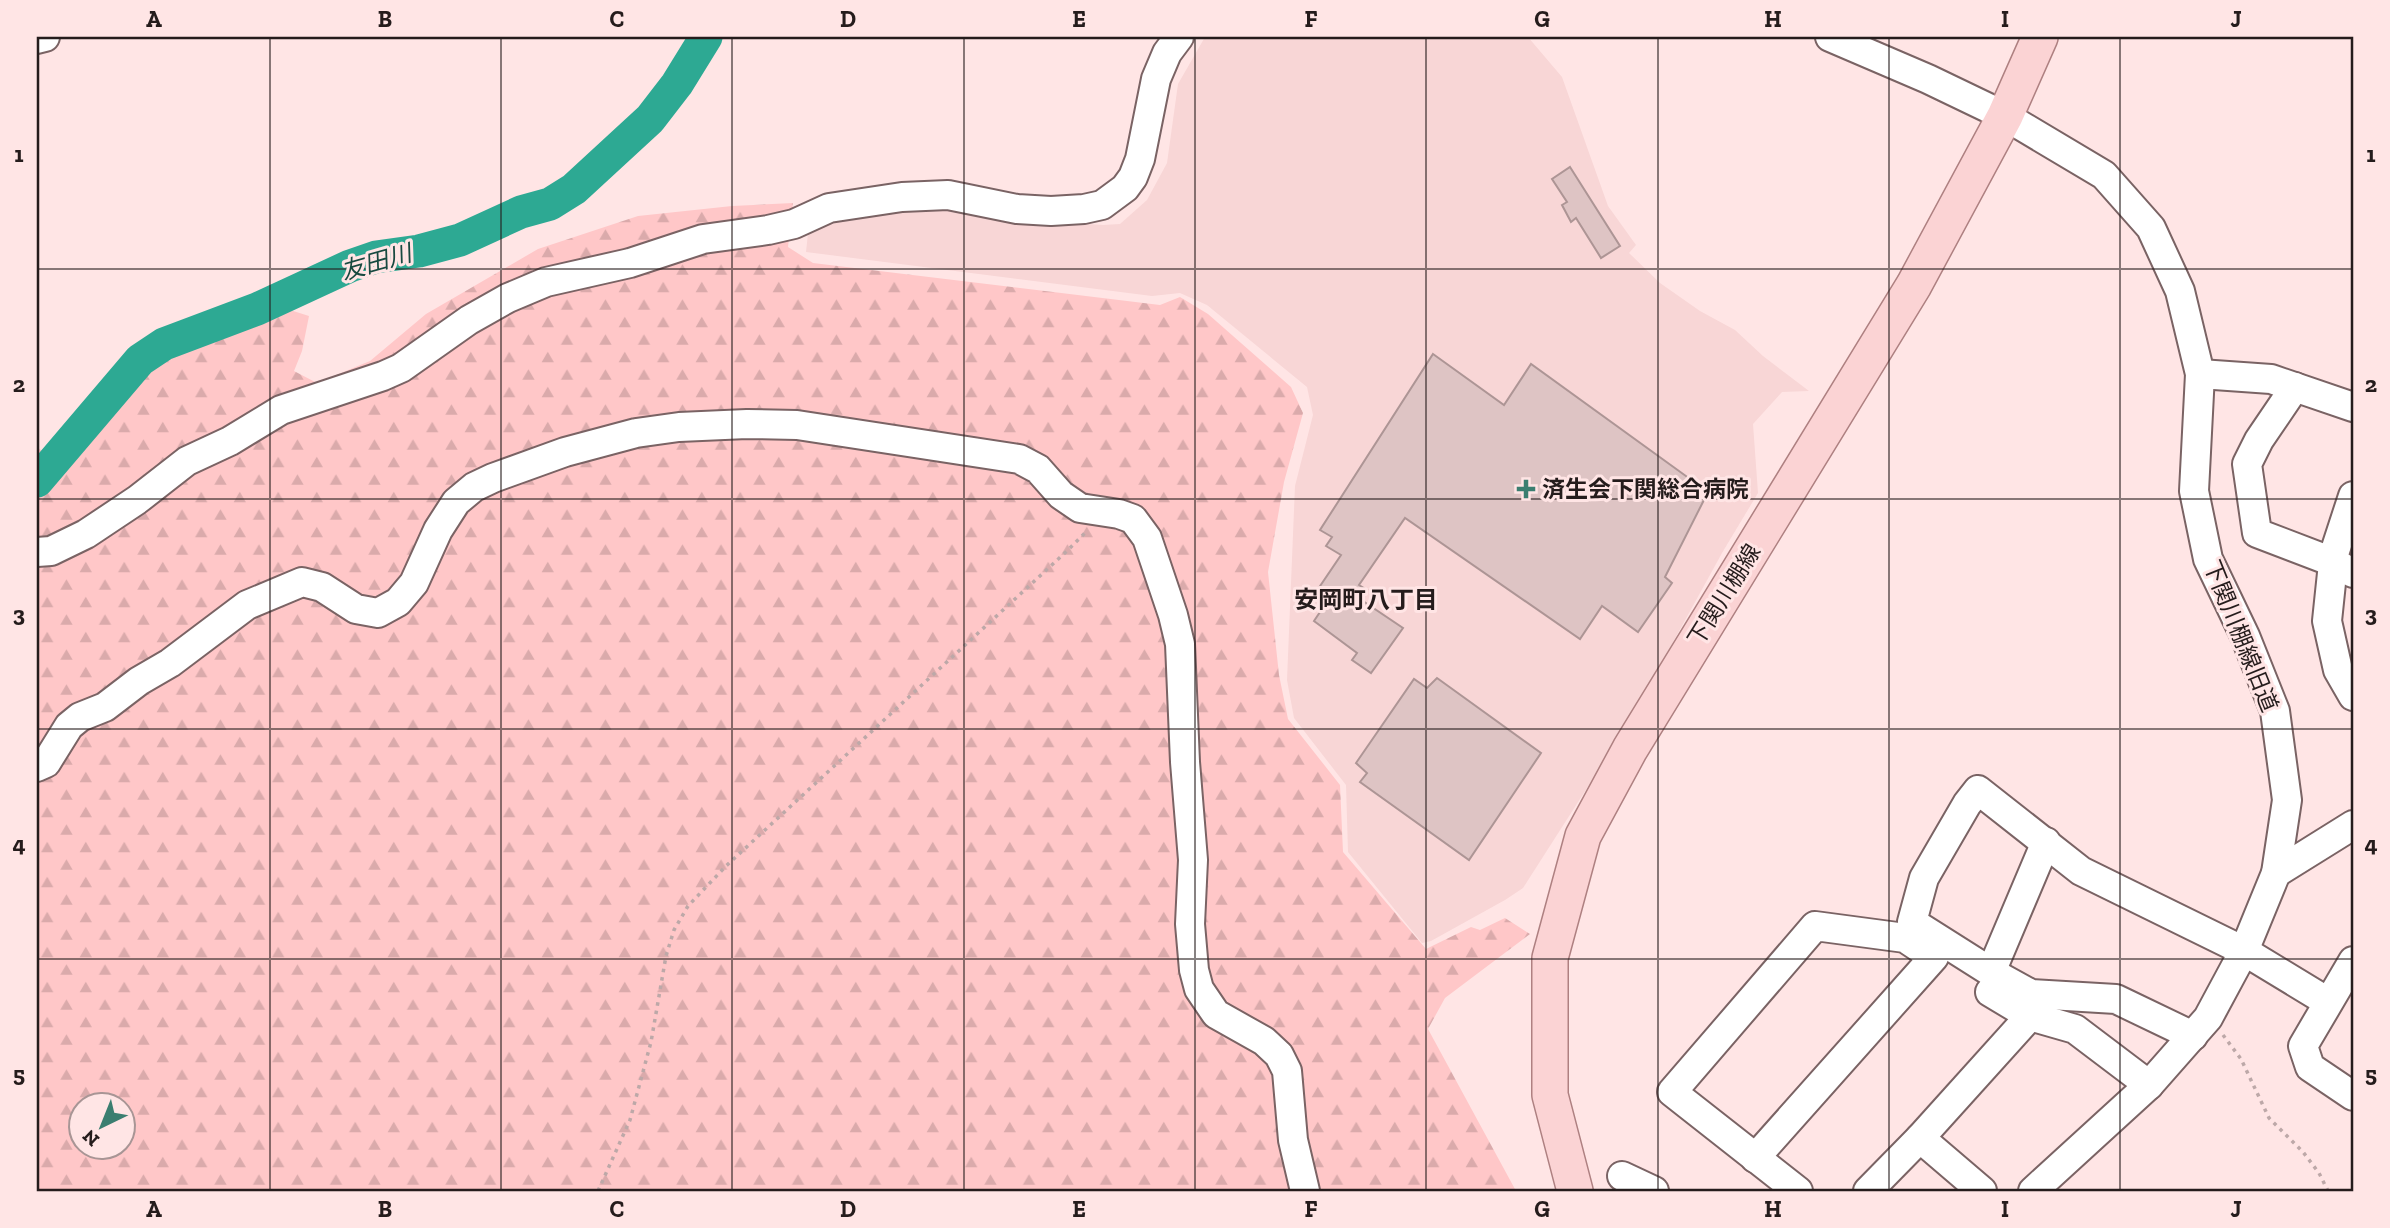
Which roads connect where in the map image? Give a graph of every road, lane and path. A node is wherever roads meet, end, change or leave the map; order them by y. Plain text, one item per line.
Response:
1 (45, 37) edge
2 (1179, 37) edge
3 (1830, 37) edge
4 (2039, 37) edge
5 (37, 38) edge
6 (2005, 116) junction
7 (2200, 374) junction
8 (2295, 387) junction
9 (2353, 407) edge
10 (2353, 496) edge
11 (1104, 512) junction
12 (37, 552) edge
13 (2343, 568) edge
14 (2353, 696) edge
15 (37, 766) edge
16 (2353, 825) edge
17 (2046, 842) junction
18 (2276, 873) junction
19 (2244, 951) junction
20 (1934, 957) junction
21 (2353, 961) edge
22 (1991, 972) junction
23 (2328, 1002) junction
24 (2030, 1016) junction
25 (2201, 1027) junction
26 (2149, 1085) junction
27 (2353, 1096) edge
28 (1920, 1138) junction
29 (1755, 1158) junction
30 (1622, 1176) dead end
31 (598, 1191) edge
32 (1305, 1191) edge
33 (1574, 1191) edge
34 (1654, 1191) edge
35 (1798, 1191) edge
36 (1868, 1191) edge
37 (1982, 1191) edge
38 (2033, 1191) edge
39 (2328, 1191) edge

1 - 5 street
2 - 12 street
3 - 6 street, 下関川棚線旧道
4 - 6 main road, 下関川棚線
6 - 7 street, 下関川棚線旧道
6 - 33 main road, 下関川棚線
7 - 8 street
7 - 18 street, 下関川棚線旧道
8 - 9 street
8 - 13 street
10 - 13 street
11 - 15 street
11 - 31 path
11 - 32 street
13 - 14 street
16 - 18 street
17 - 19 street
17 - 22 street
17 - 22 street
18 - 19 street, 下関川棚線旧道
19 - 23 street
19 - 25 street, 下関川棚線旧道
20 - 24 street
20 - 29 street
20 - 29 street
21 - 23 street
22 - 25 street
23 - 27 street
24 - 26 street
24 - 28 street
25 - 26 street, 下関川棚線旧道
25 - 39 path
26 - 38 street, 下関川棚線旧道
28 - 36 street
28 - 37 street
29 - 35 street
30 - 34 street

